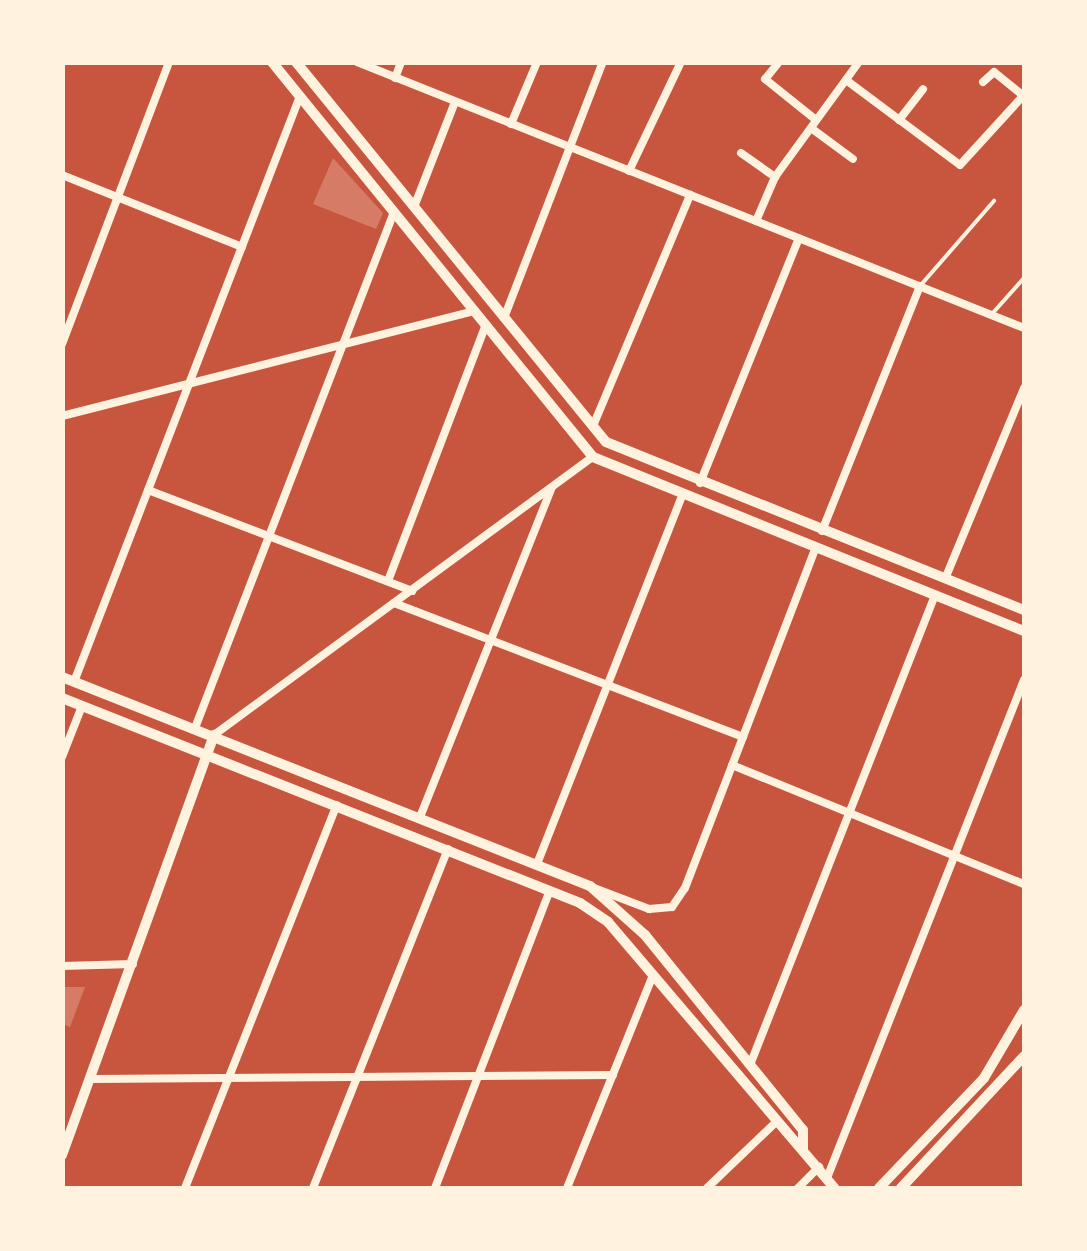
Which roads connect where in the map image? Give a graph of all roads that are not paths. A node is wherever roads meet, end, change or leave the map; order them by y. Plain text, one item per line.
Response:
1 (169, 62) edge
2 (272, 62) edge
3 (296, 62) edge
4 (356, 62) edge
5 (401, 62) edge
6 (536, 62) edge
7 (602, 62) edge
8 (681, 62) edge
9 (779, 62) edge
10 (858, 62) edge
11 (395, 78) junction
12 (846, 80) junction
13 (984, 82) dead end
14 (314, 85) junction
15 (923, 89) dead end
16 (300, 96) junction
17 (1024, 96) edge
18 (455, 102) junction
19 (899, 120) junction
20 (511, 124) junction
21 (814, 124) junction
22 (568, 146) junction
23 (741, 152) dead end
24 (853, 159) dead end
25 (629, 170) junction
26 (62, 175) edge
27 (775, 177) junction
28 (690, 195) junction
29 (117, 197) junction
30 (994, 201) dead end
31 (414, 207) junction
32 (394, 212) junction
33 (756, 221) junction
34 (798, 238) junction
35 (242, 247) junction
36 (1024, 278) edge
37 (920, 286) junction
38 (474, 311) junction
39 (992, 314) junction
40 (504, 318) junction
41 (486, 324) junction
42 (1024, 328) edge
43 (62, 344) edge
44 (338, 346) junction
45 (189, 384) junction
46 (1024, 388) edge
47 (62, 416) edge
48 (593, 426) junction
49 (593, 457) junction
50 (700, 482) junction
51 (552, 488) junction
52 (148, 490) junction
53 (683, 494) junction
54 (822, 530) junction
55 (266, 535) junction
56 (816, 547) junction
57 (945, 579) junction
58 (388, 582) junction
59 (412, 591) junction
60 (935, 595) junction
61 (394, 604) junction
62 (1024, 610) edge
63 (1024, 631) edge
64 (491, 642) junction
65 (62, 677) edge
66 (1024, 680) edge
67 (74, 682) junction
68 (607, 686) junction
69 (62, 698) edge
70 (82, 706) junction
71 (195, 728) junction
72 (214, 735) junction
73 (743, 737) junction
74 (213, 755) junction
75 (62, 757) edge
76 (732, 765) junction
77 (336, 805) junction
78 (850, 813) junction
79 (420, 817) junction
80 (448, 848) junction
81 (956, 856) junction
82 (537, 864) junction
83 (1024, 884) edge
84 (590, 886) junction
85 (550, 890) junction
86 (135, 964) junction
87 (62, 966) edge
88 (652, 978) junction
89 (1024, 1010) edge
90 (1024, 1056) edge
91 (750, 1065) junction
92 (613, 1075) junction
93 (357, 1076) junction
94 (479, 1076) junction
95 (92, 1078) junction
96 (229, 1078) junction
97 (774, 1124) junction
98 (803, 1148) junction
99 (62, 1155) edge
100 (819, 1167) junction
101 (832, 1186) edge
102 (185, 1188) edge
103 (313, 1188) edge
104 (435, 1188) edge
105 (568, 1188) edge
106 (706, 1188) edge
107 (798, 1188) edge
108 (880, 1188) edge
109 (901, 1188) edge

1 - 29 street
2 - 16 main road
3 - 14 main road
4 - 11 street
5 - 11 street
6 - 20 street
7 - 22 street
8 - 25 street
9 - 21 street
10 - 12 street
11 - 18 street
12 - 19 street
12 - 21 street
13 - 17 street
14 - 16 main road
14 - 31 main road
15 - 19 street
16 - 32 main road
16 - 35 street
17 - 19 street
18 - 20 street
18 - 31 street
20 - 22 street
21 - 24 street
21 - 27 street
22 - 25 street
22 - 40 street
23 - 27 street
25 - 28 street
26 - 29 street
27 - 33 street
28 - 33 street
28 - 48 street
29 - 35 street
29 - 43 street
30 - 37 lane
31 - 40 main road
32 - 38 main road
32 - 44 street
33 - 34 street
34 - 37 street
34 - 50 street
35 - 45 street
36 - 39 lane
37 - 39 street
37 - 54 street
38 - 41 main road
38 - 44 street
39 - 42 street
40 - 48 main road
41 - 49 main road
41 - 58 street
44 - 45 street
44 - 55 street
45 - 47 street
45 - 52 street
46 - 57 street
48 - 50 main road
49 - 51 street
49 - 53 main road
50 - 54 main road
51 - 59 street
51 - 64 street
52 - 55 street
52 - 67 street
53 - 56 main road
53 - 68 street
54 - 56 main road
54 - 57 main road
55 - 58 street
55 - 71 street
56 - 60 main road
56 - 73 street
57 - 62 main road
58 - 59 street
59 - 61 street
60 - 63 main road
60 - 78 street
61 - 64 street
61 - 72 street
64 - 68 street
64 - 79 street
65 - 67 main road
66 - 81 street
67 - 71 main road
68 - 73 street
68 - 82 street
69 - 70 main road
70 - 74 main road
70 - 75 street
71 - 72 main road
72 - 74 main road
72 - 79 main road
73 - 76 street
74 - 77 main road
74 - 86 main road
76 - 78 street
76 - 84 street
77 - 80 main road
77 - 96 street
78 - 81 street
78 - 91 street
79 - 82 main road
80 - 85 main road
80 - 93 street
81 - 83 street
81 - 101 street
82 - 84 main road
84 - 91 main road
85 - 88 main road
85 - 94 street
86 - 87 street
86 - 95 main road
88 - 92 street
88 - 97 main road
89 - 108 main road
90 - 109 main road
91 - 98 main road
92 - 94 street
92 - 105 street
93 - 94 street
93 - 96 street
93 - 103 street
94 - 104 street
95 - 96 street
95 - 99 main road
96 - 102 street
97 - 98 main road
97 - 106 street
98 - 100 main road
100 - 101 main road
100 - 107 street

